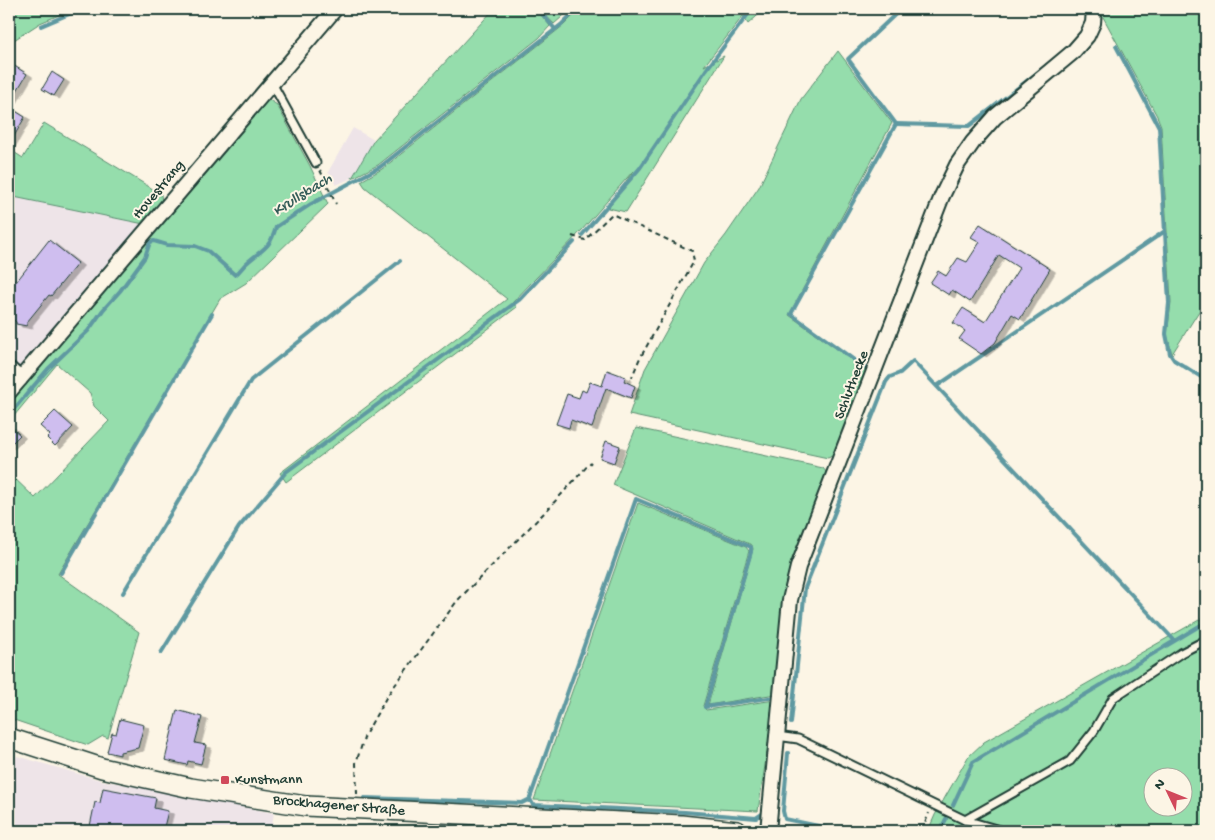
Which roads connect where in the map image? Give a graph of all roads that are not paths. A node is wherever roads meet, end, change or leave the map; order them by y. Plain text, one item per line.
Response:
1 (335, 9) edge
2 (1094, 9) edge
3 (272, 83) junction
4 (316, 163) road end
5 (9, 368) edge
6 (20, 379) junction
7 (9, 392) edge
8 (1206, 640) edge
9 (777, 736) junction
10 (10, 743) edge
11 (965, 820) junction
12 (737, 831) edge
13 (768, 831) edge
14 (1003, 831) edge

1 - 3 street, Hovestrang
2 - 9 street, Schluthecke
3 - 4 lane
3 - 6 street, Hovestrang
5 - 6 street
6 - 7 street, Hovestrang
8 - 11 lane
9 - 11 lane
9 - 13 street, Schluthecke
10 - 12 main road, Brockhagener Straße
11 - 14 lane

